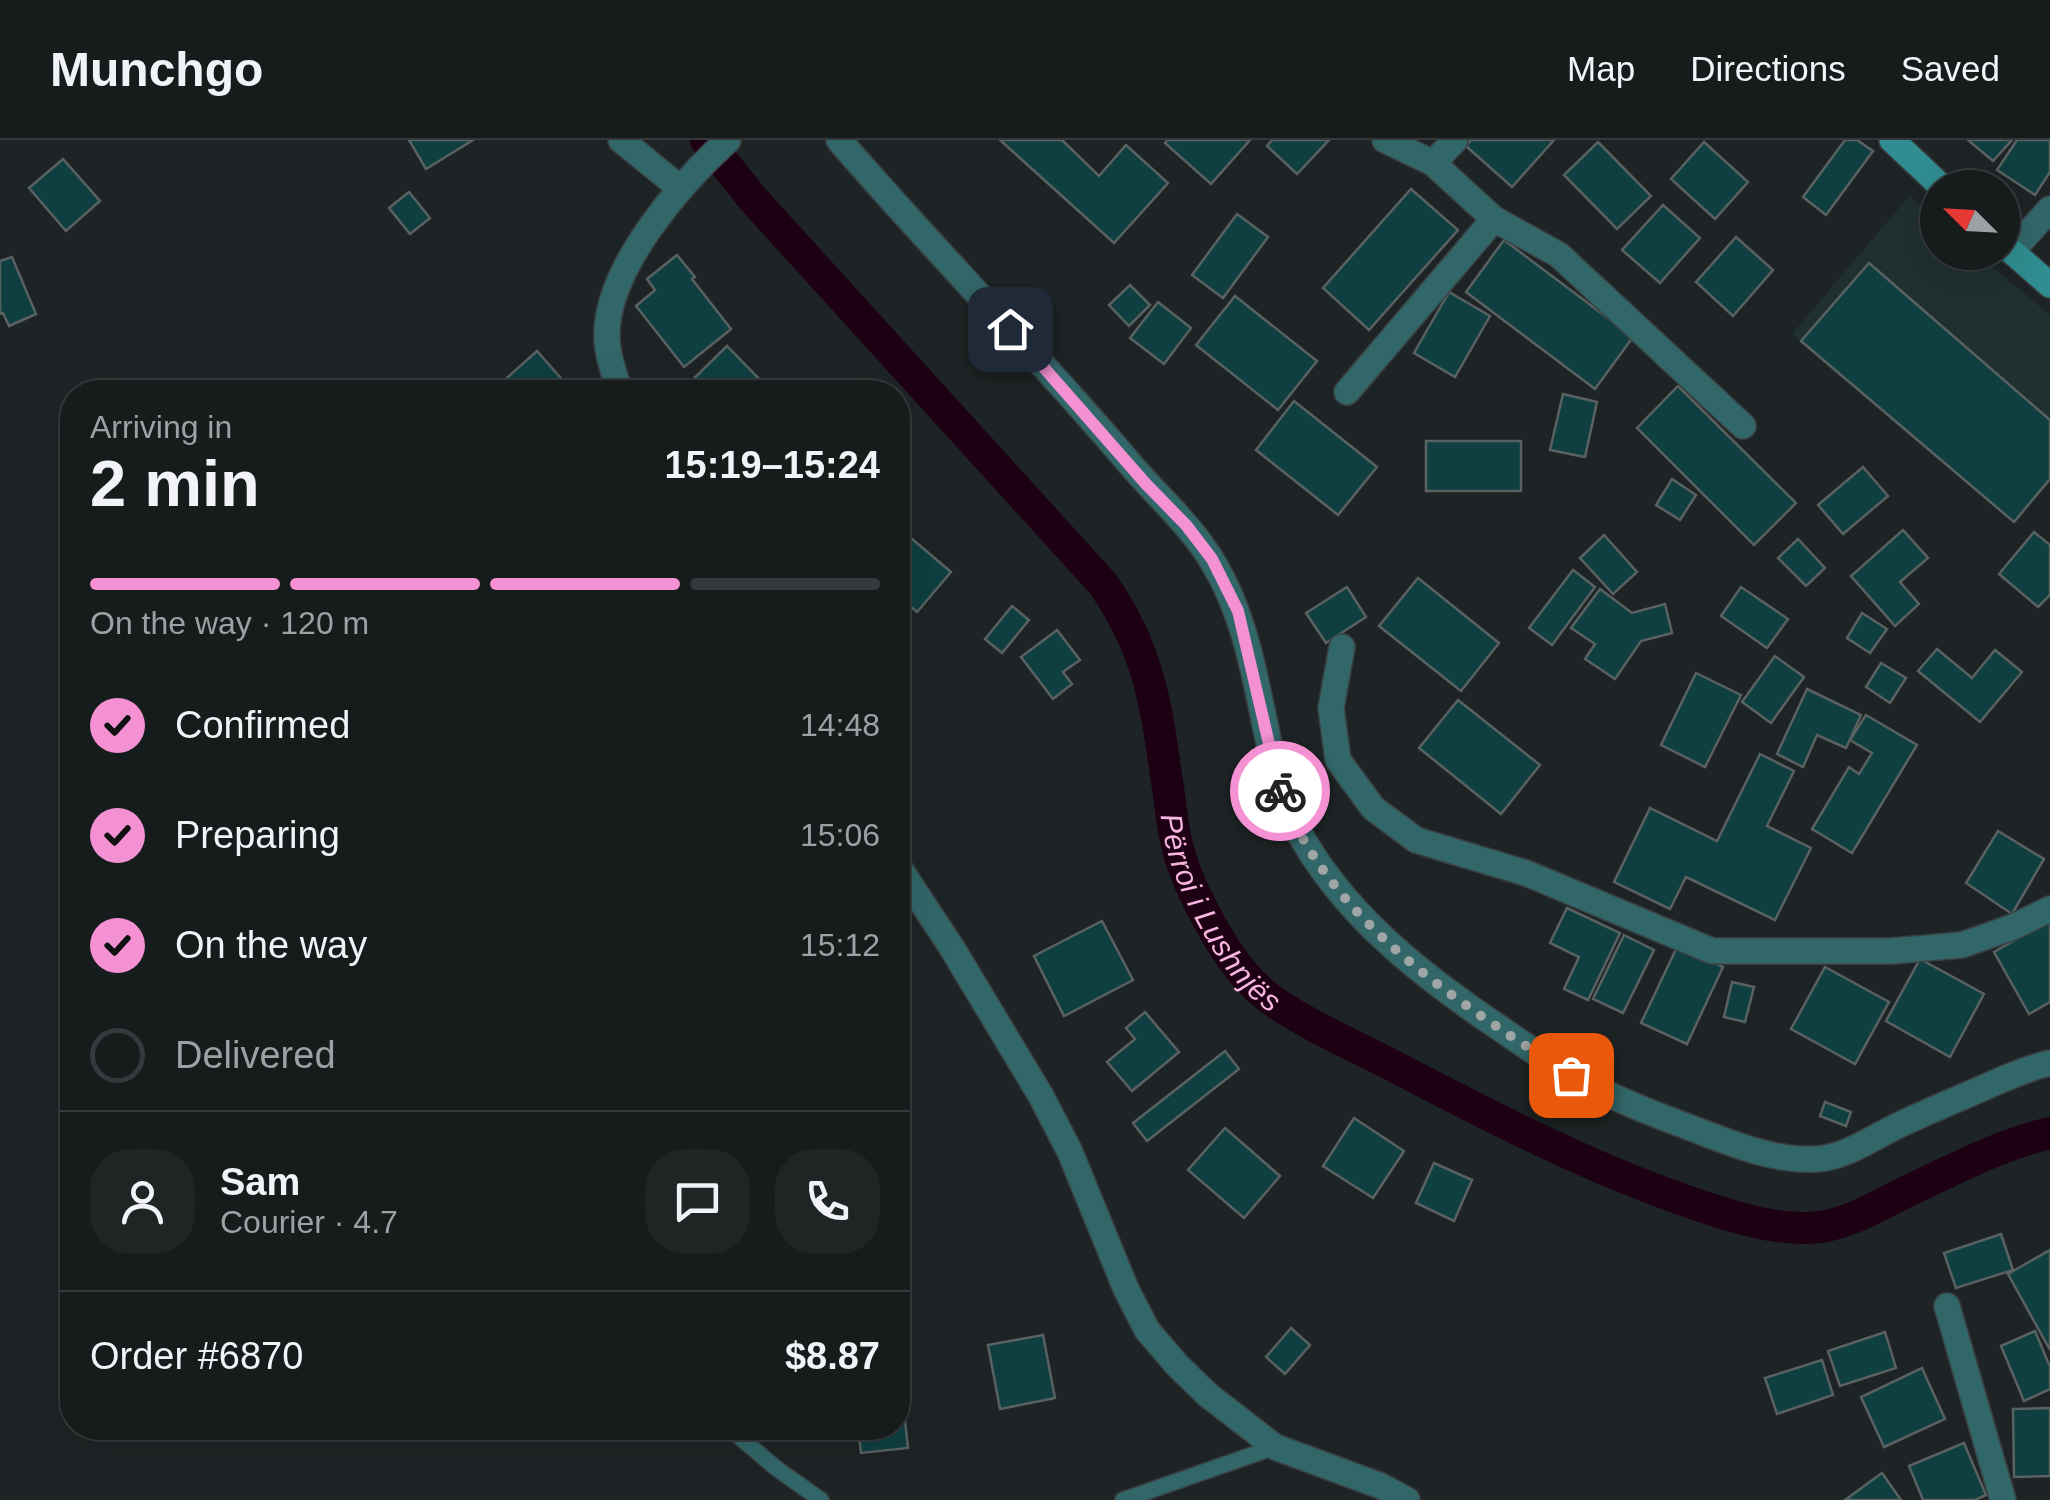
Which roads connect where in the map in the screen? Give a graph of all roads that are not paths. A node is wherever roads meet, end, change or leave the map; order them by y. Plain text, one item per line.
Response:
1 (621, 140) edge
2 (728, 140) edge
3 (839, 140) edge
4 (1385, 140) edge
5 (1455, 140) edge
6 (1892, 140) edge
7 (1433, 163) junction
8 (1924, 170) edge
9 (684, 184) junction
10 (2050, 209) edge
11 (1494, 219) junction
12 (2020, 236) edge
13 (2020, 258) edge
14 (2050, 285) edge
15 (616, 380) edge
16 (1347, 392) dead end
17 (1743, 426) dead end
18 (1342, 647) dead end
19 (910, 884) edge
20 (2050, 908) edge
21 (2050, 1063) edge
22 (1947, 1306) dead end
23 (742, 1440) edge
24 (1275, 1447) junction
25 (821, 1500) edge
26 (1123, 1500) edge
27 (1407, 1500) edge
28 (2003, 1500) edge

1 - 9 street
2 - 9 street
3 - 21 street
4 - 7 street
5 - 7 street
6 - 8 main road
7 - 11 street
9 - 15 street
10 - 12 street
11 - 16 street
11 - 17 street
13 - 14 main road
18 - 20 street
19 - 24 street
22 - 28 street
23 - 25 lane
24 - 26 lane
24 - 27 street

